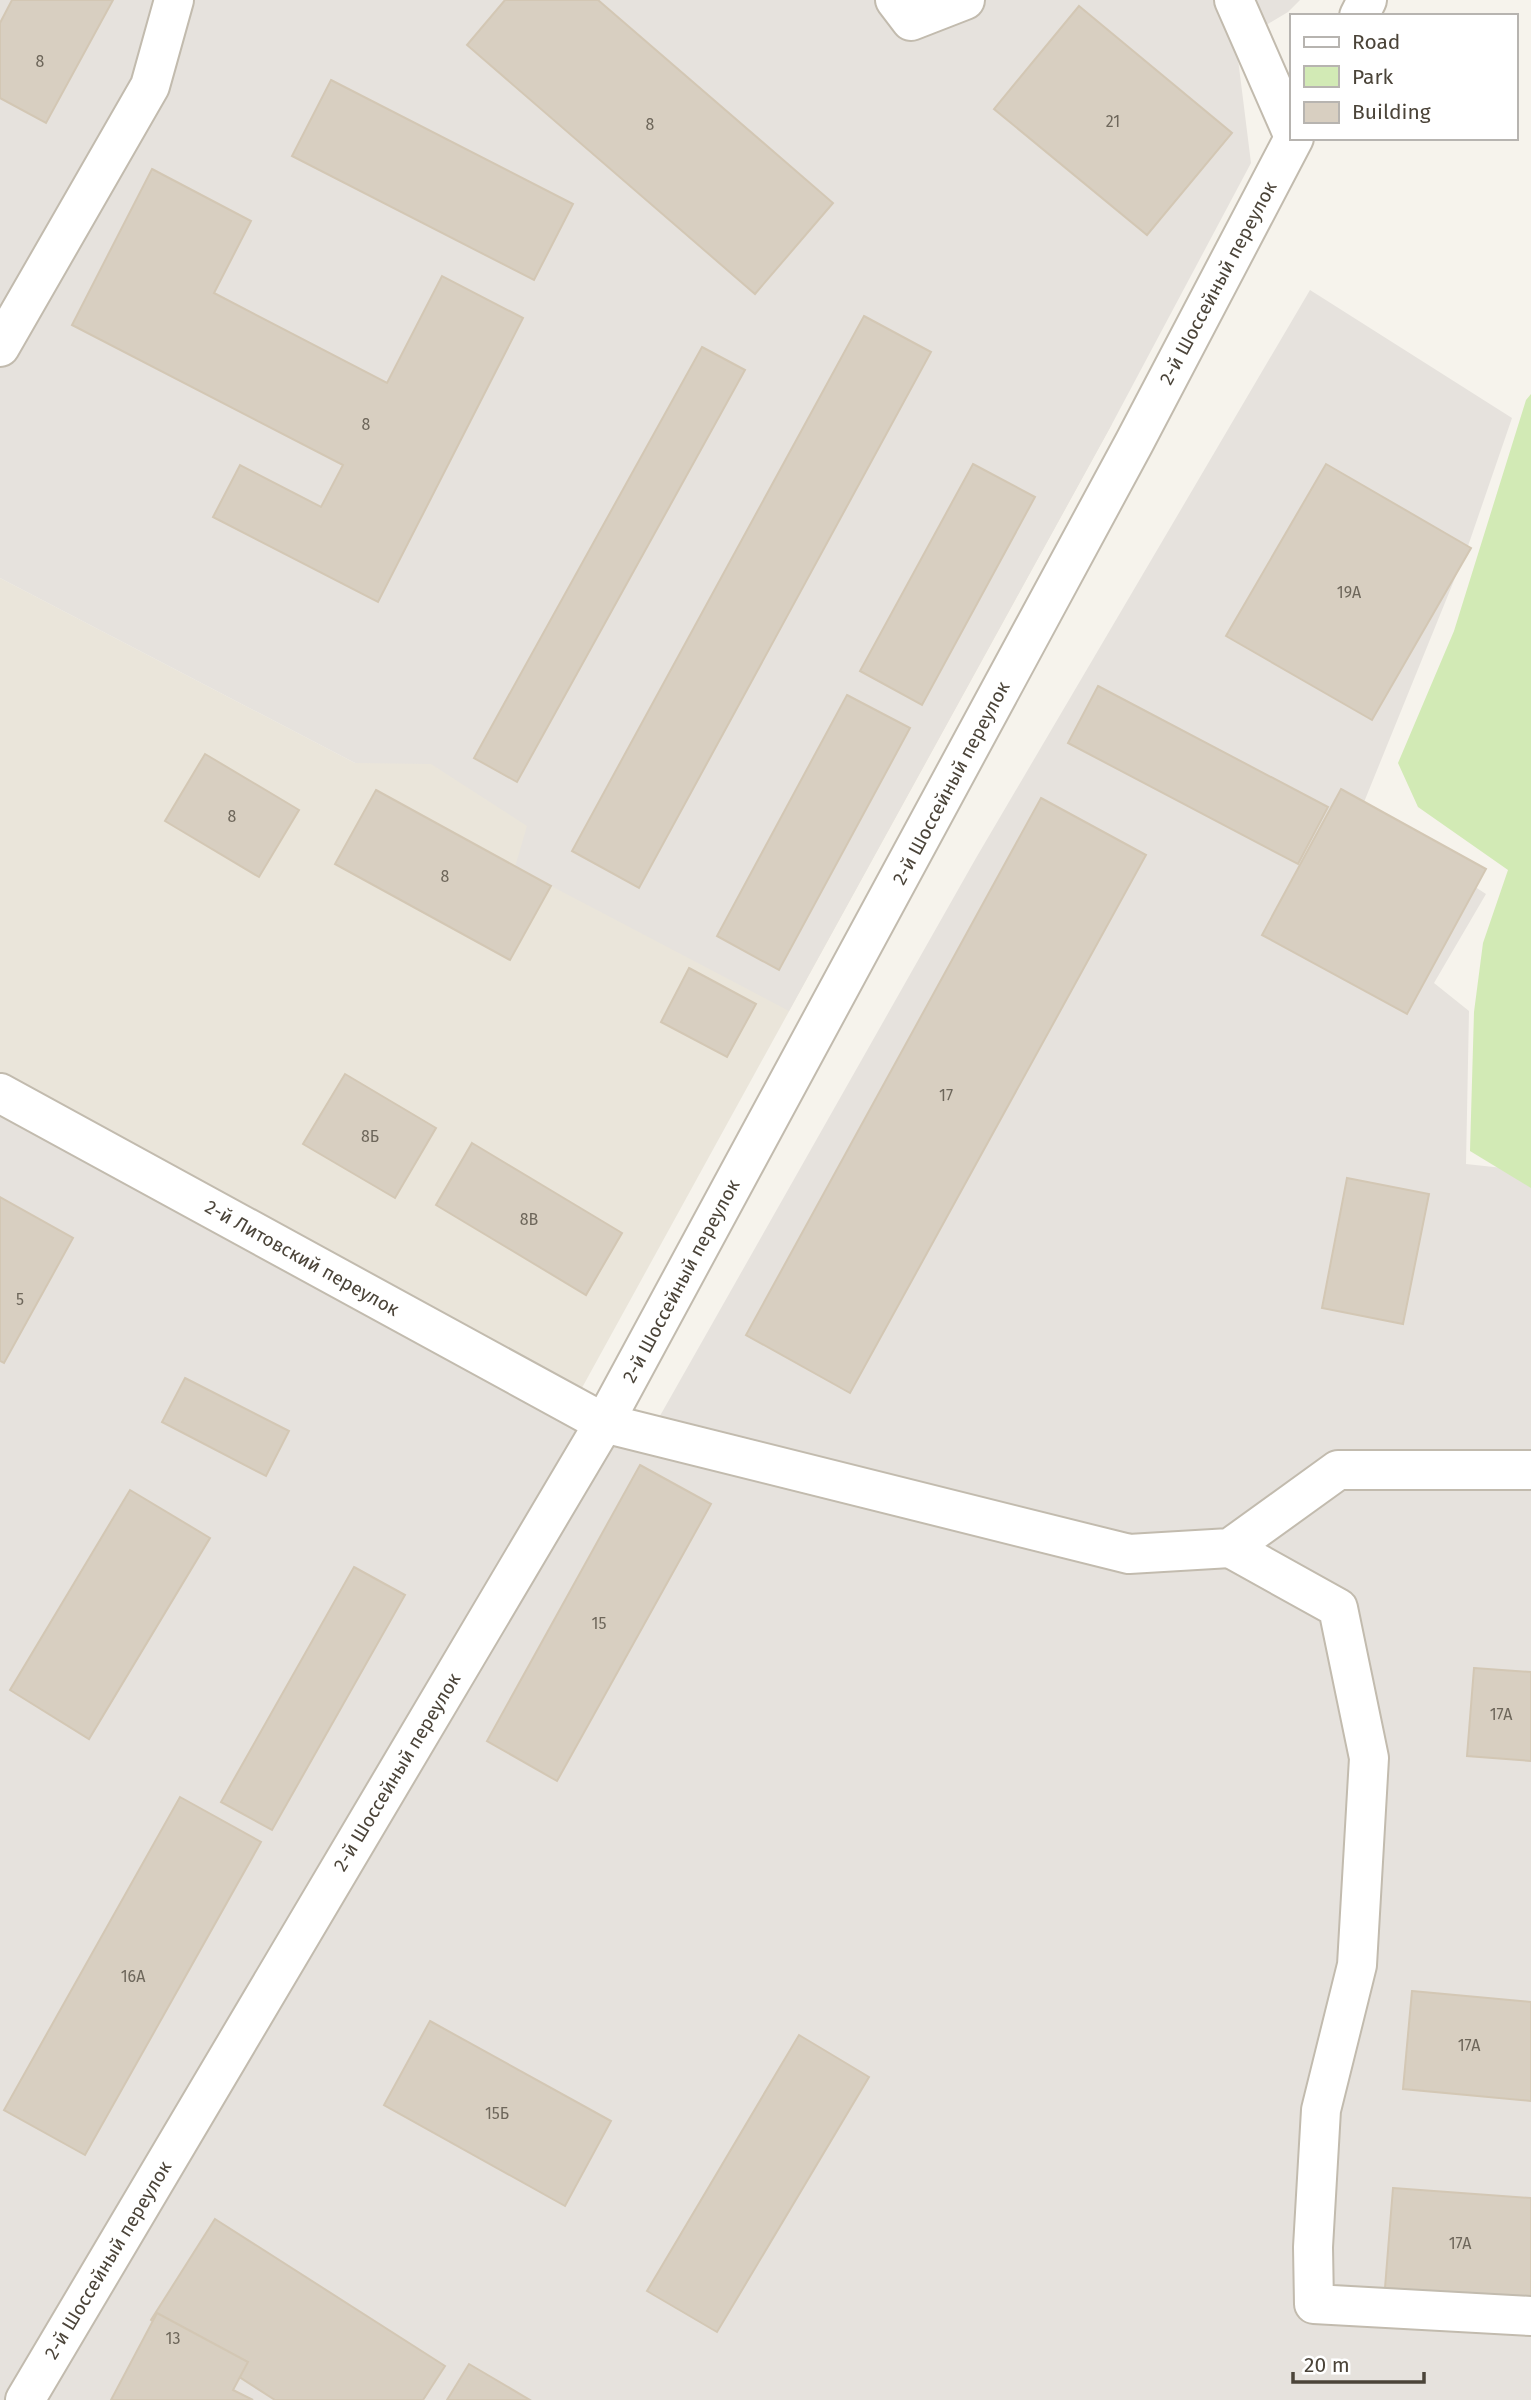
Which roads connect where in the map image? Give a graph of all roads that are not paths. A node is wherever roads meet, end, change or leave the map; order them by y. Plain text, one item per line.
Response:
1 (174, 0) edge
2 (895, 0) edge
3 (965, 0) edge
4 (1234, 0) edge
5 (1290, 129) edge
6 (1293, 140) edge
7 (0, 347) edge
8 (0, 1093) edge
9 (604, 1423) junction
10 (1531, 1471) edge
11 (1230, 1548) junction
12 (1531, 2316) edge
13 (25, 2400) edge

1 - 7 street
2 - 3 street
4 - 5 street
6 - 9 street, 2-й Шоссейный переулок
8 - 9 street, 2-й Литовский переулок
9 - 11 street, 2-й Литовский переулок
9 - 13 street, 2-й Шоссейный переулок
10 - 11 street
11 - 12 street

